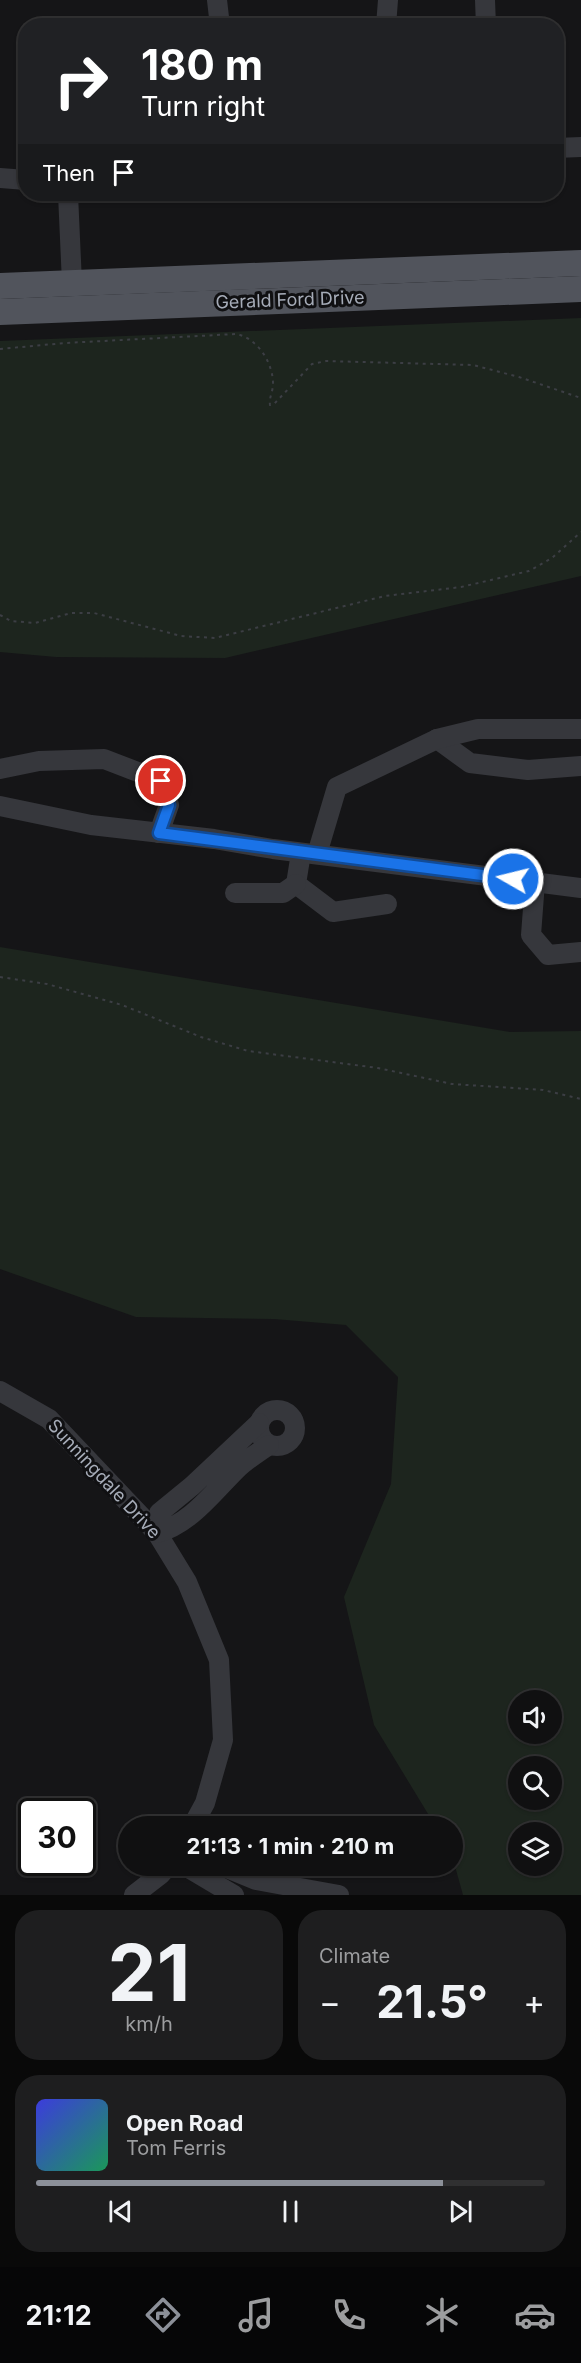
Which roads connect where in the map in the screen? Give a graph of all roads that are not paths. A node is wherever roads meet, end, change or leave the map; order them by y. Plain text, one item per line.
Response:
1 (217, 0) edge
2 (388, 0) edge
3 (485, 0) edge
4 (219, 18) edge
5 (387, 18) edge
6 (486, 18) edge
7 (581, 147) edge
8 (564, 148) edge
9 (0, 178) edge
10 (18, 179) edge
11 (68, 201) edge
12 (581, 262) edge
13 (72, 283) junction
14 (0, 286) edge
15 (581, 289) edge
16 (0, 312) edge
17 (581, 729) edge
18 (437, 739) junction
19 (581, 766) edge
20 (0, 769) edge
21 (0, 806) edge
22 (159, 833) junction
23 (309, 854) junction
24 (535, 882) junction
25 (296, 884) junction
26 (581, 888) edge
27 (236, 893) dead end
28 (387, 904) dead end
29 (581, 952) edge
30 (0, 1391) edge
31 (259, 1423) junction
32 (269, 1445) junction
33 (234, 1458) junction
34 (192, 1486) junction
35 (205, 1502) junction
36 (157, 1533) junction
37 (198, 1816) edge
38 (158, 1876) edge
39 (200, 1876) edge
40 (224, 1876) edge
41 (246, 1876) edge
42 (225, 1891) edge
43 (295, 1891) edge
44 (134, 1895) edge
45 (339, 1895) edge

1 - 4 street
2 - 5 street
3 - 6 street
7 - 8 street
9 - 10 street
11 - 13 street
12 - 13 main road, Gerald Ford Drive
13 - 14 main road, Gerald Ford Drive
15 - 16 main road, Gerald Ford Drive
17 - 18 street
18 - 19 street
18 - 23 street
20 - 22 street
21 - 22 street
22 - 23 street
23 - 24 street
23 - 25 street
24 - 26 street
24 - 29 street
25 - 27 street
25 - 28 street
30 - 36 street, Sunningdale Drive
31 - 32 street
31 - 32 street
31 - 33 street
32 - 33 street
33 - 34 street
33 - 35 street
34 - 35 street
34 - 36 street
35 - 36 street
36 - 37 street, Sunningdale Drive
38 - 44 street
39 - 42 street
40 - 42 street
41 - 43 street
43 - 45 street

